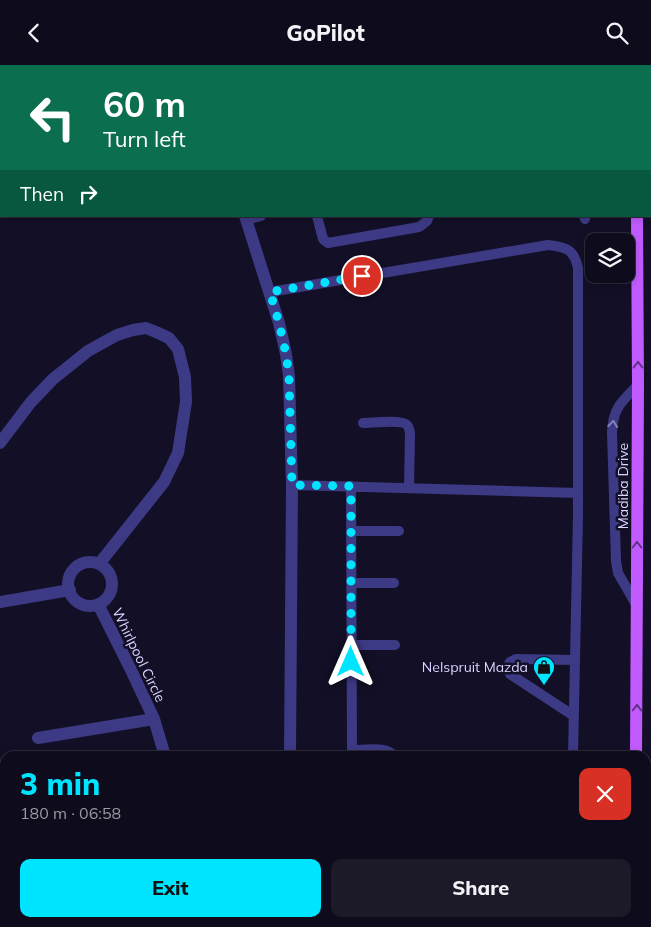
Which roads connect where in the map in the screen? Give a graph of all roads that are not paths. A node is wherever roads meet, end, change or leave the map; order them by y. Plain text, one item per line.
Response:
1 (317, 217) edge
2 (429, 217) edge
3 (637, 217) edge
4 (245, 218) edge
5 (270, 292) junction
6 (638, 385) junction
7 (363, 423) dead end
8 (0, 443) edge
9 (292, 485) junction
10 (351, 486) junction
11 (409, 488) junction
12 (578, 493) junction
13 (352, 531) junction
14 (399, 531) dead end
15 (99, 564) junction
16 (351, 583) junction
17 (394, 583) dead end
18 (70, 591) junction
19 (0, 602) edge
20 (98, 604) junction
21 (637, 607) junction
22 (351, 645) junction
23 (395, 645) dead end
24 (575, 660) junction
25 (574, 716) junction
26 (154, 719) junction
27 (38, 737) dead end
28 (164, 751) edge
29 (290, 751) edge
30 (352, 751) edge
31 (373, 751) edge
32 (388, 751) edge
33 (573, 751) edge
34 (636, 751) edge

1 - 2 lane
6 -> 3 main road, Madiba Drive
4 - 5 street
5 - 9 street
5 - 12 lane
21 -> 6 main road, Madiba Drive
21 -> 6 lane
7 - 11 lane
8 - 15 street
9 - 10 lane
9 - 29 street
10 - 11 lane
10 - 13 lane
11 - 12 lane
12 - 24 lane
13 - 14 lane
13 - 16 lane
15 - 18 street
15 - 20 street
16 - 17 lane
16 - 22 lane
18 - 19 street
18 - 20 street
20 - 26 street, Whirlpool Circle
34 -> 21 main road, Madiba Drive
22 - 23 lane
22 - 30 lane
24 - 25 lane
24 - 25 lane
25 - 33 lane
26 - 27 street, Whirlpool Circle
26 - 28 street, Whirlpool Circle
31 - 32 lane

